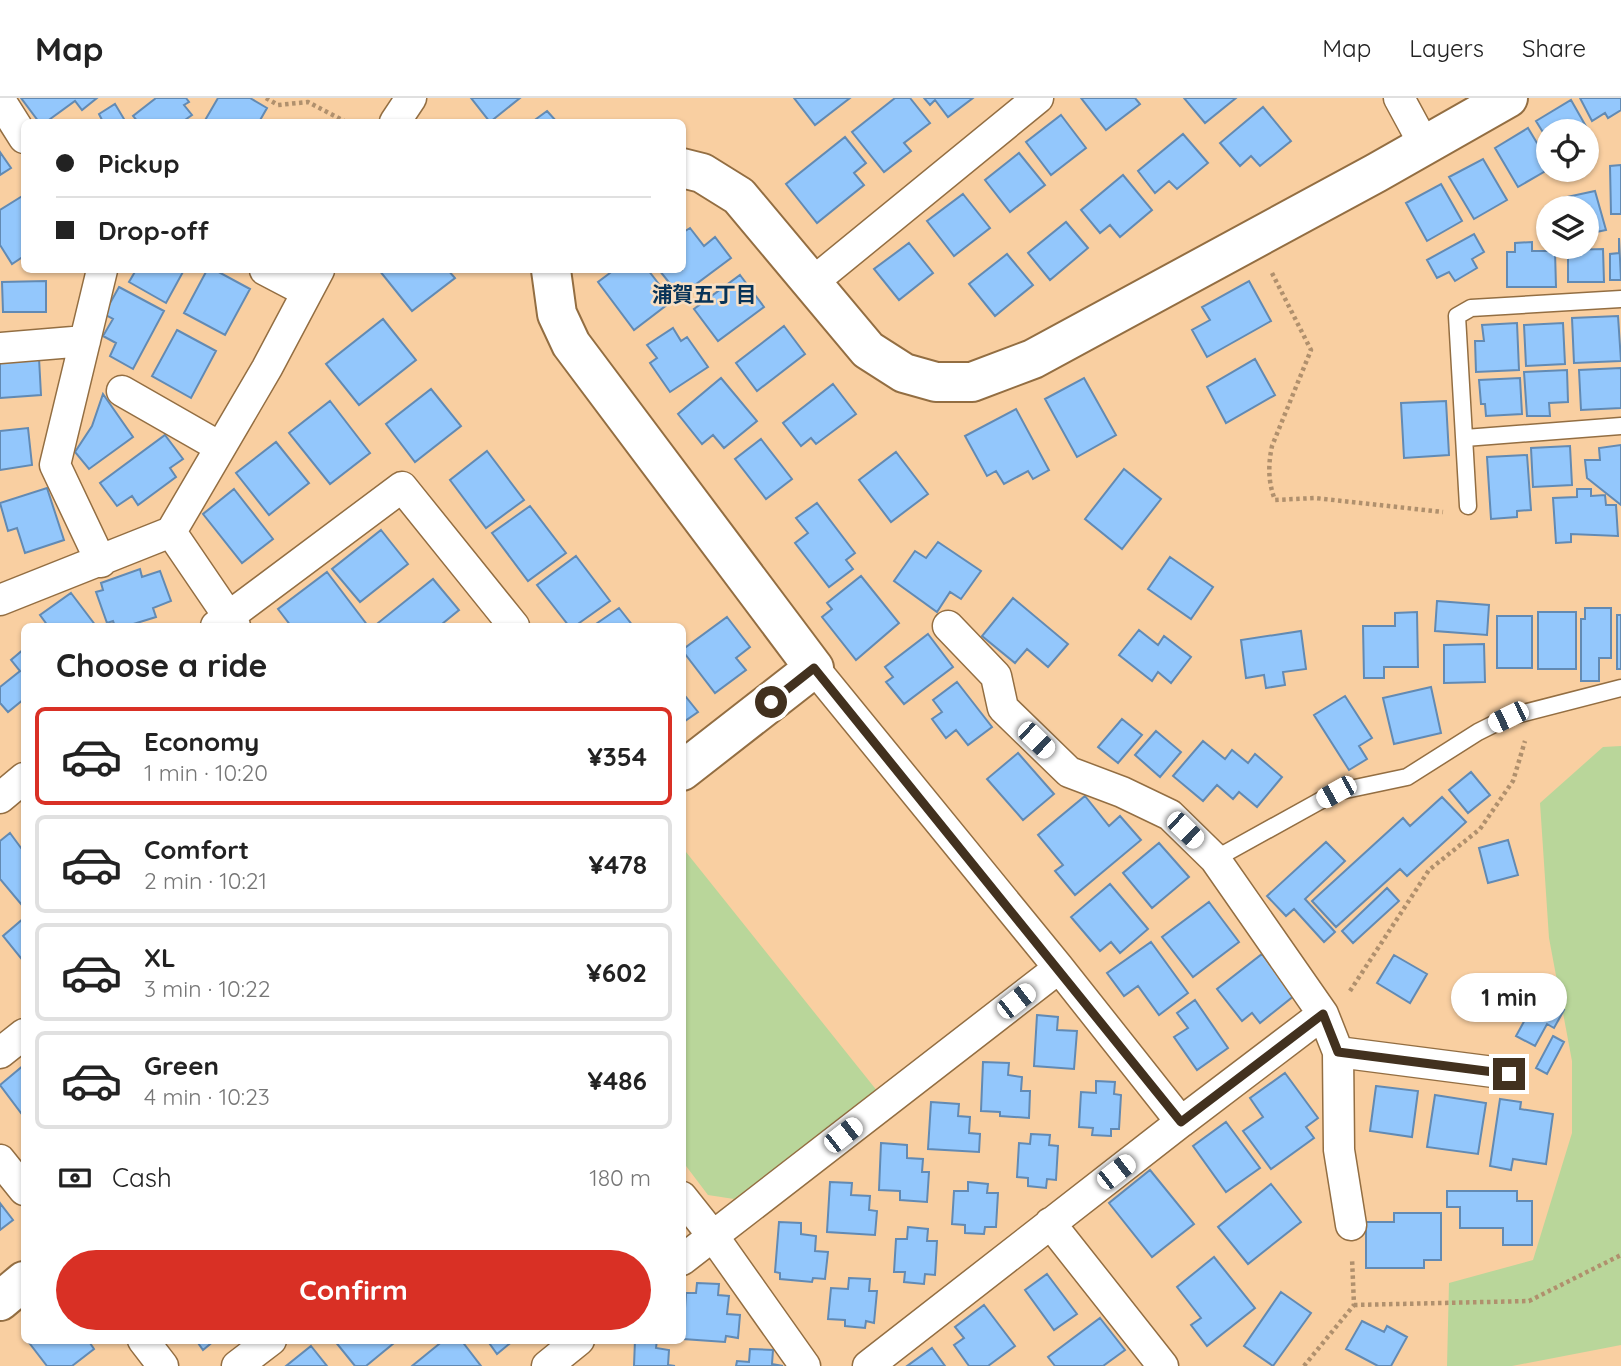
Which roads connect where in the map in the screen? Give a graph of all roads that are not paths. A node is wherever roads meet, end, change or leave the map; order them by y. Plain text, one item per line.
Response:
1 (411, 98) edge
2 (1038, 98) edge
3 (1399, 98) edge
4 (1508, 98) edge
5 (0, 100) edge
6 (397, 119) edge
7 (21, 133) edge
8 (1425, 146) junction
9 (686, 169) edge
10 (101, 273) edge
11 (278, 273) edge
12 (551, 273) edge
13 (313, 281) edge
14 (813, 282) junction
15 (1621, 299) edge
16 (85, 341) junction
17 (0, 348) edge
18 (122, 391) dead end
19 (1621, 426) edge
20 (1465, 438) junction
21 (220, 447) junction
22 (1468, 506) road end
23 (171, 532) junction
24 (101, 562) junction
25 (0, 600) edge
26 (226, 623) edge
27 (511, 623) edge
28 (948, 626) dead end
29 (814, 668) junction
30 (1621, 688) edge
31 (686, 768) edge
32 (21, 780) edge
33 (0, 798) edge
34 (1215, 859) junction
35 (1059, 968) junction
36 (1323, 1014) junction
37 (21, 1036) edge
38 (1338, 1052) junction
39 (0, 1053) edge
40 (1509, 1074) dead end
41 (1181, 1122) junction
42 (0, 1160) edge
43 (21, 1186) edge
44 (686, 1202) edge
45 (1050, 1223) junction
46 (1351, 1225) road end
47 (713, 1236) junction
48 (686, 1256) edge
49 (21, 1284) edge
50 (0, 1301) edge
51 (146, 1344) edge
52 (266, 1344) edge
53 (574, 1344) edge
54 (163, 1366) edge
55 (237, 1366) edge
56 (547, 1366) edge
57 (805, 1366) edge
58 (868, 1366) edge
59 (1163, 1366) edge

1 - 6 street
2 - 14 street
3 - 8 street
4 - 8 street
5 - 7 street
8 - 14 street
9 - 14 street
10 - 16 street
11 - 13 street
12 - 29 street
13 - 21 street
15 - 20 lane
16 - 17 street
16 - 24 street
18 - 21 street
19 - 20 lane
20 - 22 lane
21 - 23 street
23 - 24 street
23 - 26 street
24 - 25 street
26 - 27 street
28 - 34 street
29 - 31 street
29 - 35 street
30 - 34 lane
32 - 33 street
34 - 36 street
35 - 41 street
35 - 47 street
36 - 38 street
36 - 41 street
37 - 39 street
38 - 40 street
38 - 46 street
41 - 45 street
42 - 43 street
44 - 47 street
45 - 58 street
45 - 59 street
47 - 48 street
47 - 57 street
49 - 50 street
51 - 54 street
52 - 55 street
53 - 56 street

